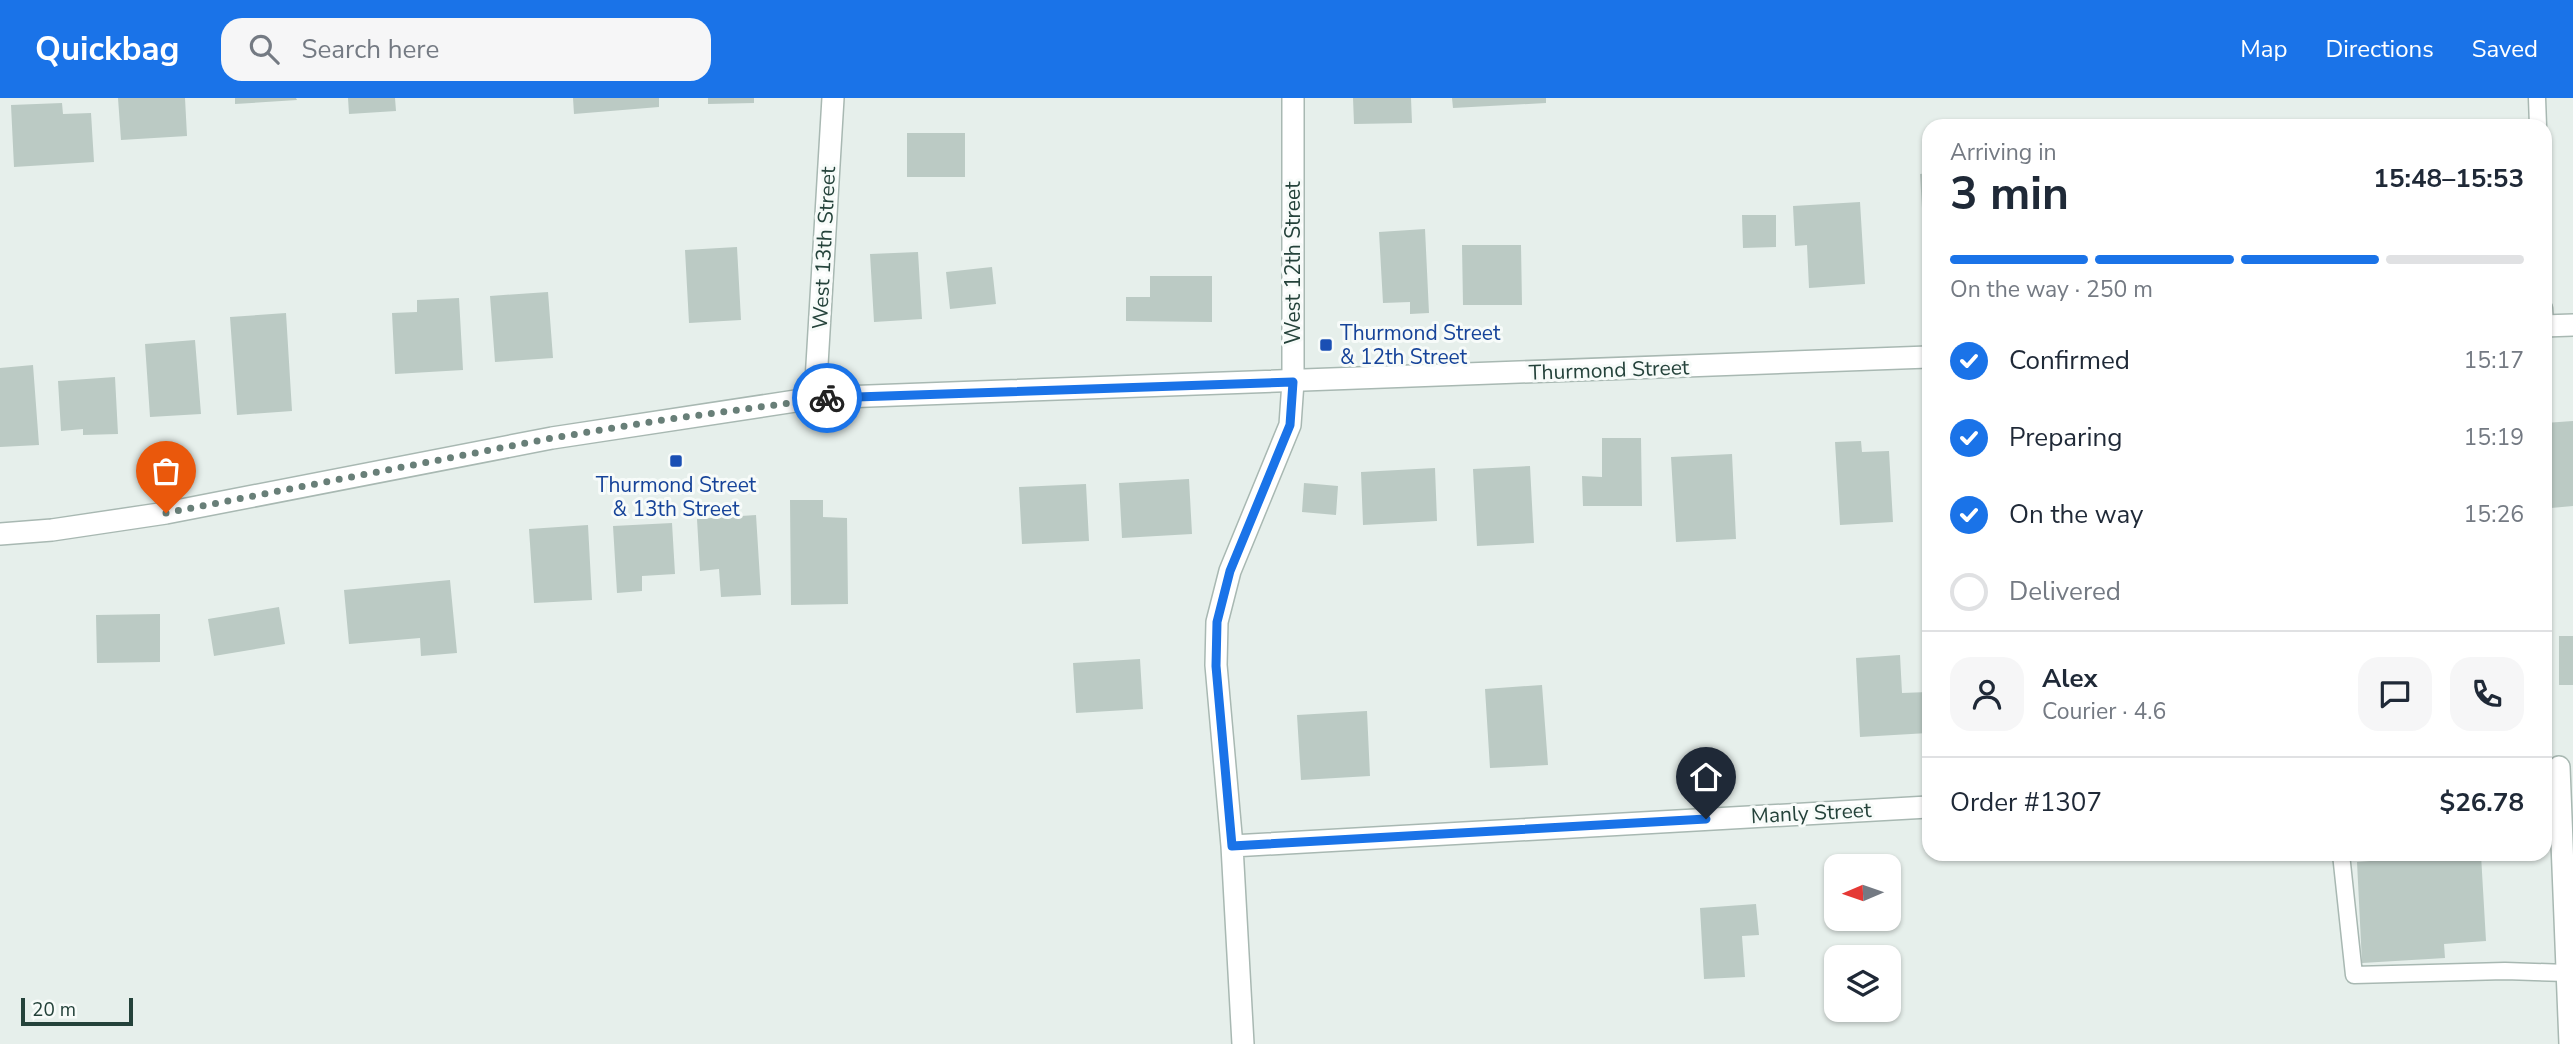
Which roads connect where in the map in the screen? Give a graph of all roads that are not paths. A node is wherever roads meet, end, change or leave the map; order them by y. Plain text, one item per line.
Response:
1 (833, 98) edge
2 (1293, 98) edge
3 (2537, 98) edge
4 (2538, 119) edge
5 (2573, 325) edge
6 (2552, 326) edge
7 (1922, 357) edge
8 (1293, 382) junction
9 (815, 398) junction
10 (0, 534) edge
11 (2559, 767) edge
12 (1922, 807) edge
13 (1232, 846) junction
14 (2342, 861) edge
15 (2567, 973) junction
16 (1243, 1044) edge
17 (2570, 1044) edge

1 - 9 street, West 13th Street
2 - 8 street, West 12th Street
3 - 4 lane
5 - 6 street
7 - 8 street, Thurmond Street
8 - 9 street, Thurmond Street
8 - 13 street, West 12th Street
9 - 10 street, Thurmond Street
11 - 15 street
12 - 13 street, Manly Street
13 - 16 street, West 12th Street
14 - 15 lane
15 - 17 street

